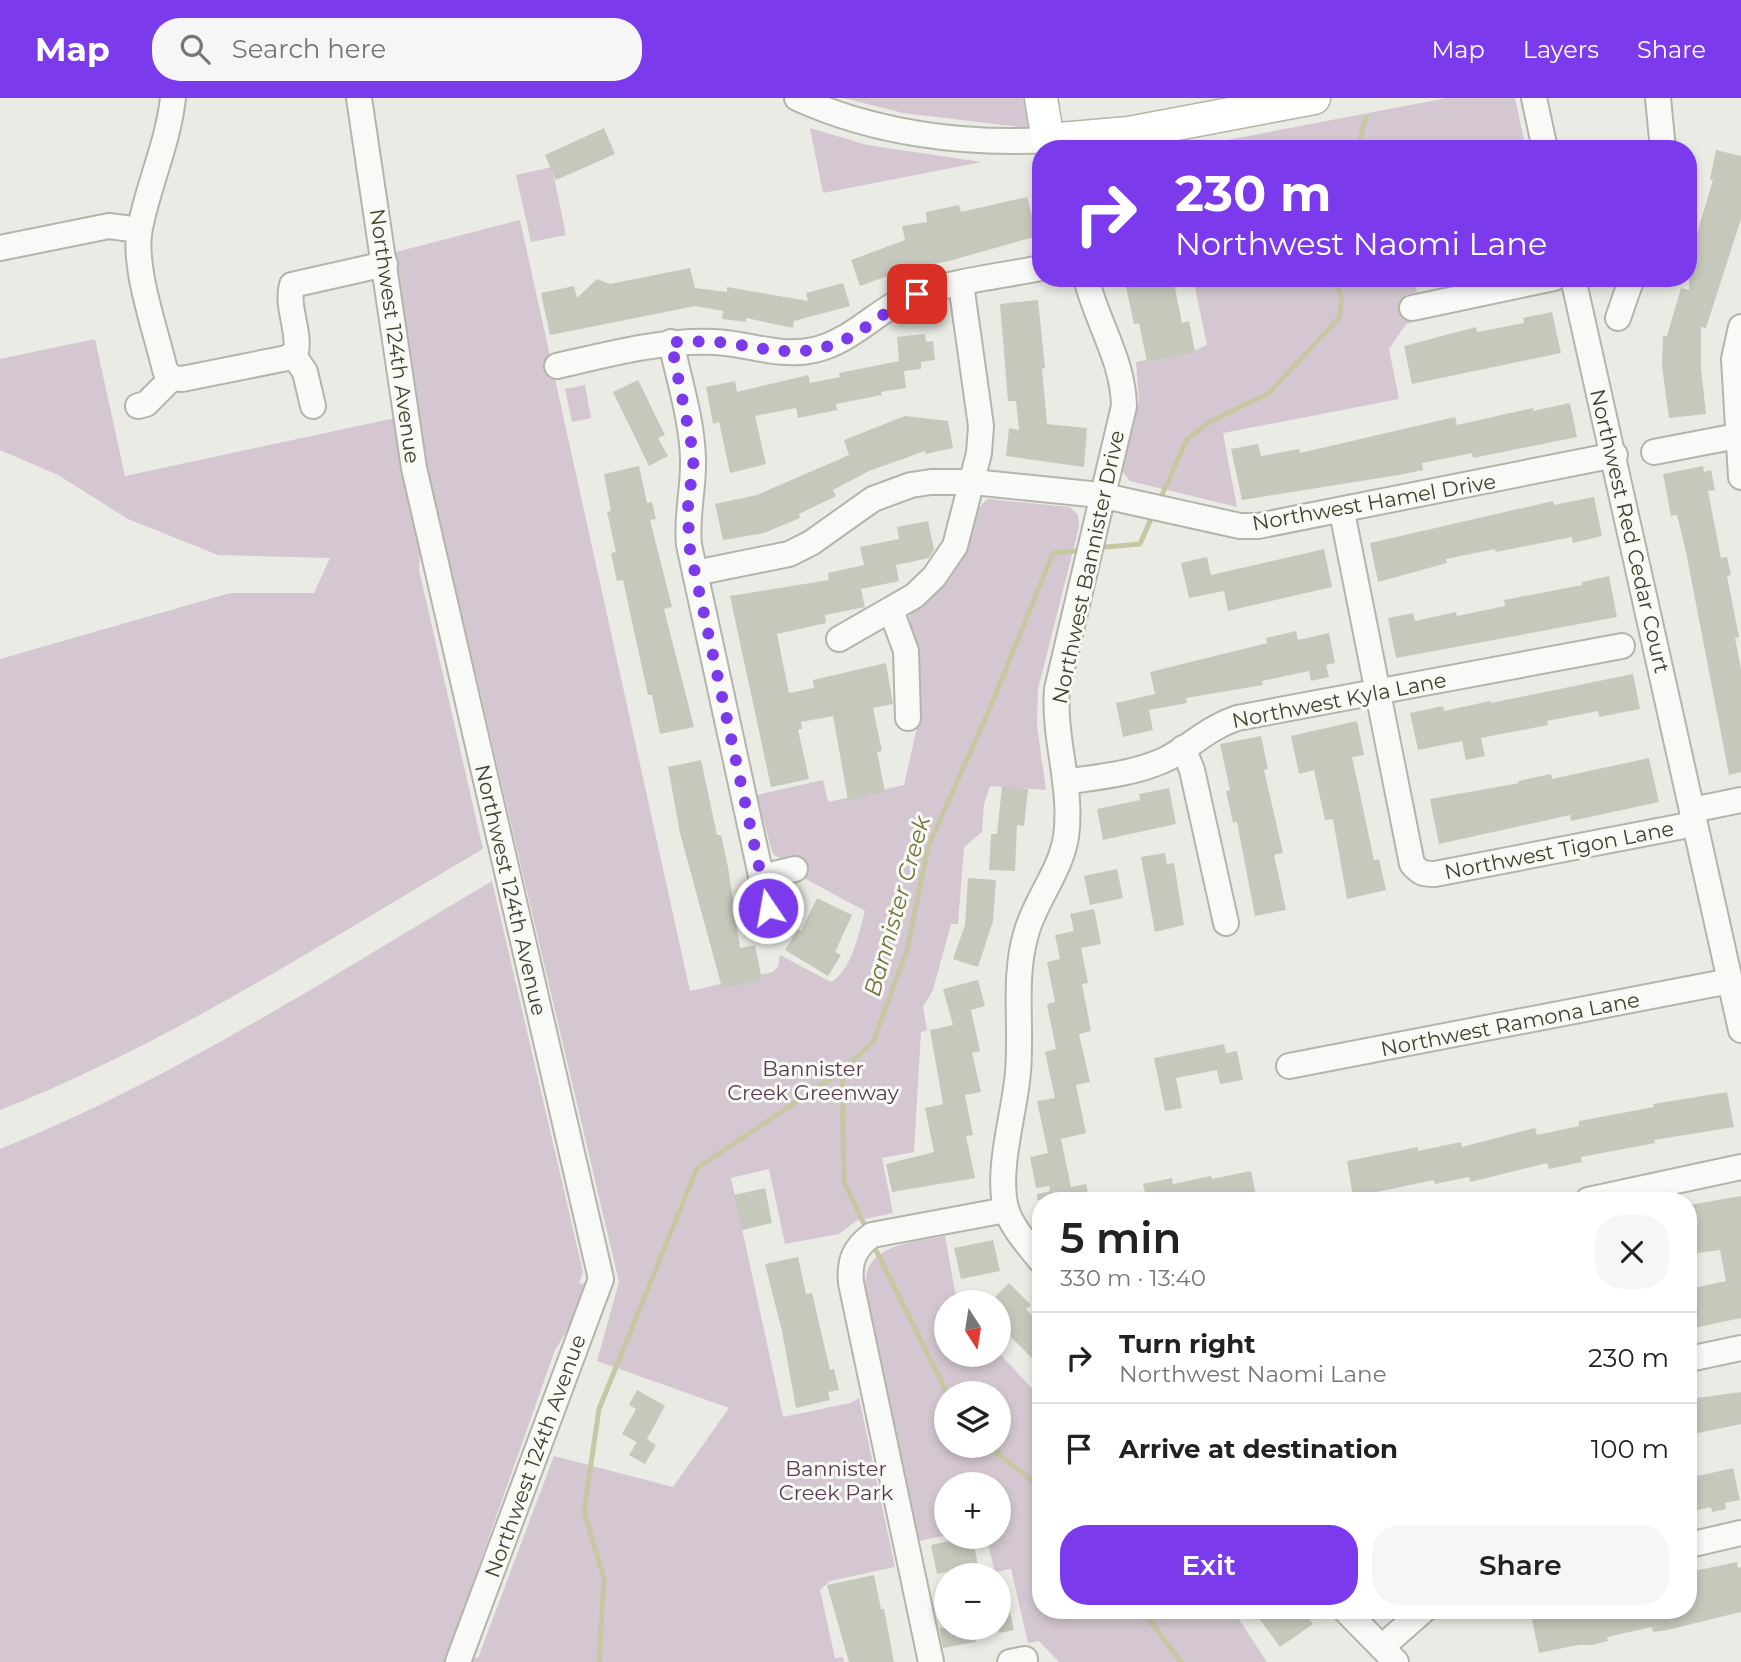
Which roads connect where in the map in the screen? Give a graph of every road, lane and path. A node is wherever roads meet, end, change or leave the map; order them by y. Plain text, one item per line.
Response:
1 (173, 98) edge
2 (359, 98) edge
3 (797, 98) edge
4 (1041, 98) edge
5 (1314, 98) edge
6 (1534, 98) edge
7 (1658, 98) edge
8 (1048, 140) edge
9 (1082, 140) edge
10 (1543, 140) edge
11 (1663, 140) edge
12 (1032, 144) edge
13 (139, 230) junction
14 (0, 248) edge
15 (385, 264) junction
16 (1032, 270) edge
17 (961, 284) junction
18 (1088, 287) edge
19 (1511, 287) edge
20 (1575, 287) edge
21 (1629, 287) edge
22 (1412, 308) dead end
23 (1618, 318) dead end
24 (1741, 327) edge
25 (671, 342) junction
26 (293, 354) junction
27 (557, 366) dead end
28 (172, 378) junction
29 (138, 406) dead end
30 (313, 406) dead end
31 (1737, 436) junction
32 (1654, 452) dead end
33 (1615, 455) junction
34 (1741, 477) edge
35 (973, 482) junction
36 (1100, 495) junction
37 (1342, 512) junction
38 (695, 573) junction
39 (891, 610) junction
40 (839, 639) dead end
41 (1622, 646) dead end
42 (1377, 690) junction
43 (908, 718) dead end
44 (1183, 748) junction
45 (1066, 782) junction
46 (1741, 800) edge
47 (1693, 817) junction
48 (795, 869) dead end
49 (761, 877) junction
50 (768, 908) dead end
51 (1226, 923) dead end
52 (1730, 981) junction
53 (1741, 1030) edge
54 (1290, 1066) dead end
55 (1741, 1167) edge
56 (1625, 1192) edge
57 (1006, 1210) junction
58 (1032, 1248) edge
59 (1741, 1348) edge
60 (1697, 1357) edge
61 (1741, 1533) edge
62 (1697, 1543) edge
63 (1354, 1619) edge
64 (1417, 1619) edge
65 (1389, 1654) edge
66 (458, 1662) edge
67 (931, 1662) edge

1 - 13 street
2 - 15 street, Northwest 124th Avenue
3 - 12 street
4 - 8 main road
5 - 9 main road
6 - 10 street
7 - 11 street
13 - 14 street
13 - 28 street
15 - 26 street
15 - 66 street, Northwest 124th Avenue
16 - 17 street
17 - 25 street
17 - 35 street
18 - 36 street, Northwest Bannister Drive
19 - 22 street
20 - 33 street, Northwest Red Cedar Court
21 - 23 street
24 - 31 street
25 - 27 street
25 - 38 street
26 - 28 street
26 - 30 street
28 - 29 street
31 - 32 street
31 - 34 street
33 - 37 street, Northwest Hamel Drive
33 - 47 street, Northwest Red Cedar Court
35 - 36 street, Northwest Hamel Drive
35 - 38 street, Northwest Hamel Drive
35 - 39 street
36 - 37 street, Northwest Hamel Drive
36 - 45 street, Northwest Bannister Drive
37 - 42 street
38 - 49 street
39 - 40 street
39 - 43 street
41 - 42 street, Northwest Kyla Lane
42 - 44 street, Northwest Kyla Lane
42 - 47 street, Northwest Tigon Lane
44 - 45 street, Northwest Kyla Lane
44 - 51 street
45 - 57 street, Northwest Bannister Drive
46 - 47 street, Northwest Tigon Lane
47 - 52 street, Northwest Red Cedar Court
48 - 49 street
49 - 50 street
52 - 53 street, Northwest Red Cedar Court
52 - 54 street, Northwest Ramona Lane
55 - 56 street
57 - 58 street
57 - 67 street
59 - 60 street
61 - 62 street
63 - 65 street
64 - 65 street

